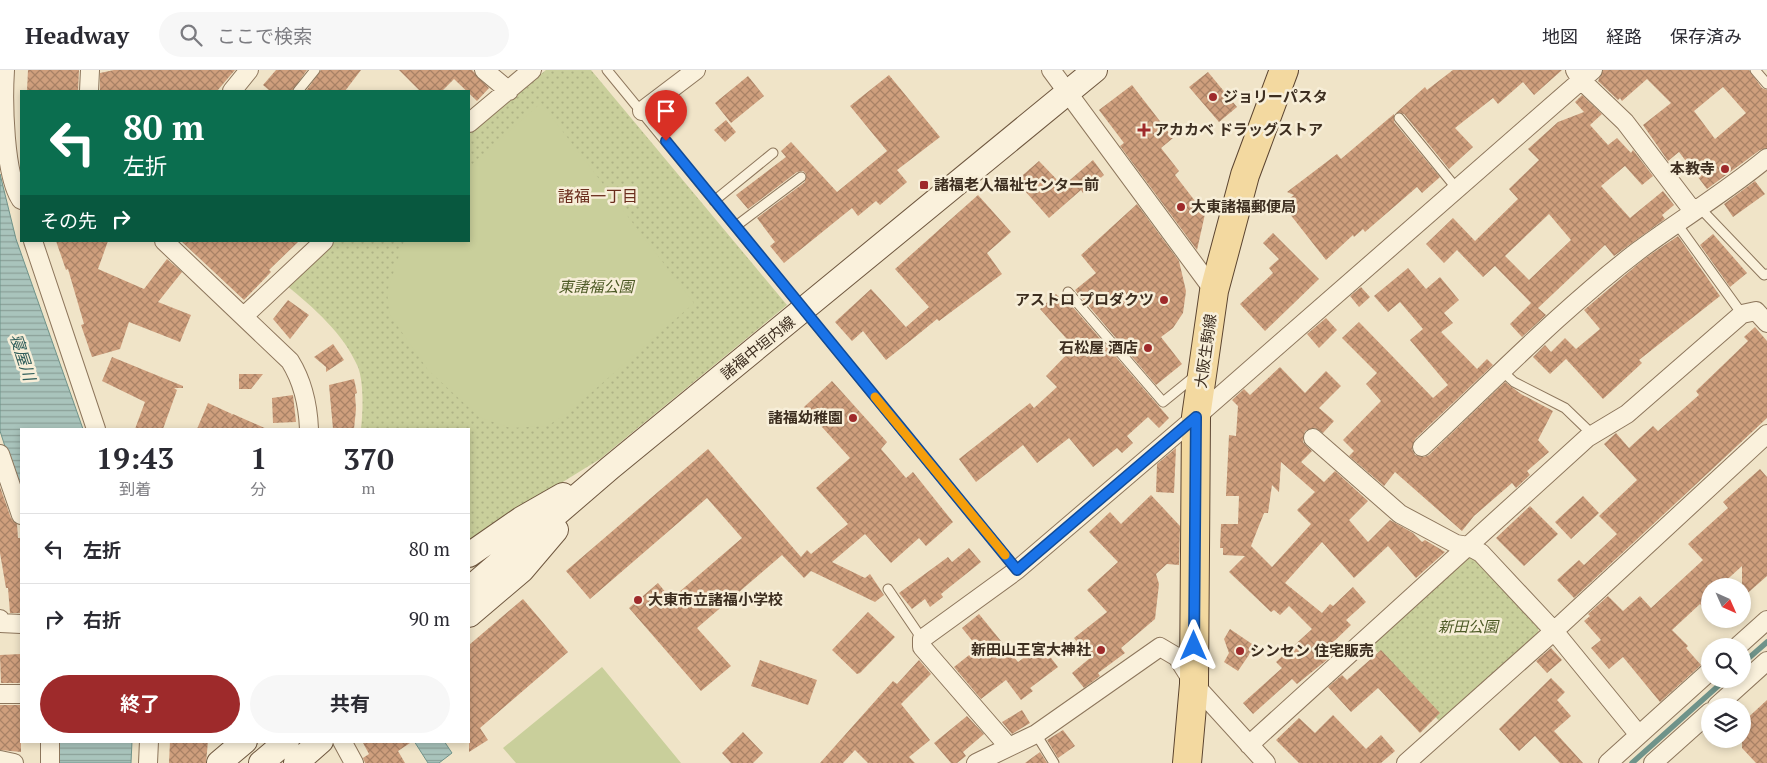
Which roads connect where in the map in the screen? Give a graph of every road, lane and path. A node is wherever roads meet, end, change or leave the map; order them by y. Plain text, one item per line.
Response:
1 (5, 70) edge
2 (90, 70) edge
3 (249, 70) edge
4 (315, 70) edge
5 (484, 70) edge
6 (532, 70) edge
7 (607, 70) edge
8 (696, 70) edge
9 (1052, 70) edge
10 (1095, 70) edge
11 (1284, 70) edge
12 (1755, 70) edge
13 (1583, 73) edge
14 (1767, 84) edge
15 (89, 90) edge
16 (233, 90) edge
17 (299, 90) edge
18 (509, 91) junction
19 (1067, 92) junction
20 (642, 112) junction
21 (1399, 118) dead end
22 (470, 122) edge
23 (773, 153) dead end
24 (1767, 158) edge
25 (800, 177) dead end
26 (1457, 189) junction
27 (20, 198) edge
28 (714, 200) junction
29 (1696, 209) junction
30 (1677, 224) junction
31 (736, 226) junction
32 (33, 242) edge
33 (165, 242) edge
34 (317, 243) edge
35 (1767, 274) edge
36 (1214, 291) junction
37 (1068, 292) dead end
38 (804, 310) junction
39 (1742, 314) junction
40 (244, 316) junction
41 (1767, 323) edge
42 (1204, 369) junction
43 (1502, 371) junction
44 (1196, 417) junction
45 (96, 428) edge
46 (309, 428) edge
47 (1767, 434) edge
48 (1593, 435) junction
49 (1313, 438) dead end
50 (1422, 447) dead end
51 (0, 454) edge
52 (610, 468) junction
53 (20, 513) edge
54 (1468, 546) junction
55 (470, 555) edge
56 (1017, 570) junction
57 (470, 588) edge
58 (888, 590) dead end
59 (470, 614) edge
60 (0, 619) edge
61 (1767, 620) edge
62 (20, 624) edge
63 (1554, 631) junction
64 (1747, 638) edge
65 (922, 639) junction
66 (1767, 661) edge
67 (1701, 679) edge
68 (1194, 684) junction
69 (0, 694) edge
70 (20, 694) edge
71 (1726, 698) edge
72 (1701, 720) edge
73 (1036, 734) junction
74 (1639, 735) junction
75 (50, 743) edge
76 (149, 743) edge
77 (243, 743) edge
78 (285, 743) edge
79 (318, 743) edge
80 (343, 743) edge
81 (1249, 744) junction
82 (1008, 746) junction
83 (0, 760) edge
84 (14, 763) edge
85 (50, 763) edge
86 (148, 763) edge
87 (219, 763) edge
88 (261, 763) edge
89 (296, 763) edge
90 (354, 763) edge
91 (976, 763) edge
92 (1054, 763) edge
93 (1187, 763) edge
94 (1266, 763) edge
95 (1406, 763) edge
96 (1608, 763) edge
97 (1653, 763) edge

1 - 27 street
2 - 15 street
3 - 16 street
4 - 17 lane
5 - 18 street
6 - 18 street
7 - 20 lane
8 - 20 street
9 - 19 street
10 - 19 street, 諸福中垣内線
11 - 36 main road, 大阪生駒線
12 - 14 lane
13 - 26 street
13 - 29 street
18 - 22 street
19 - 36 street
19 - 38 street, 諸福中垣内線
20 - 28 lane
21 - 26 lane
23 - 28 lane
24 - 29 street
25 - 31 lane
26 - 44 street
28 - 31 lane
29 - 30 street
29 - 35 lane
30 - 39 lane
30 - 43 street
31 - 38 lane
32 - 45 street
33 - 40 street
34 - 40 street
36 - 42 main road, 大阪生駒線
37 - 42 lane
38 - 52 street, 諸福中垣内線
38 - 56 lane
39 - 41 street
39 - 48 street
40 - 46 street
42 - 44 main road, 大阪生駒線
43 - 48 lane
43 - 50 street
44 - 56 street
44 - 68 main road, 大阪生駒線
47 - 63 street
48 - 54 street
49 - 54 street
51 - 53 street
52 - 55 street
52 - 57 street, 諸福中垣内線
52 - 59 street
54 - 63 street
54 - 81 street
56 - 65 street
58 - 65 lane
60 - 62 street
61 - 64 street
63 - 74 street
63 - 95 street
65 - 82 street
66 - 71 street
67 - 74 street
68 - 73 street
68 - 81 street
68 - 93 main road, 大阪生駒線
69 - 70 street
72 - 97 street
73 - 82 street
73 - 92 lane
74 - 96 street
75 - 85 street
76 - 86 street
77 - 87 street
78 - 88 street
79 - 89 street
80 - 90 street
81 - 94 street
82 - 91 street
83 - 84 street

